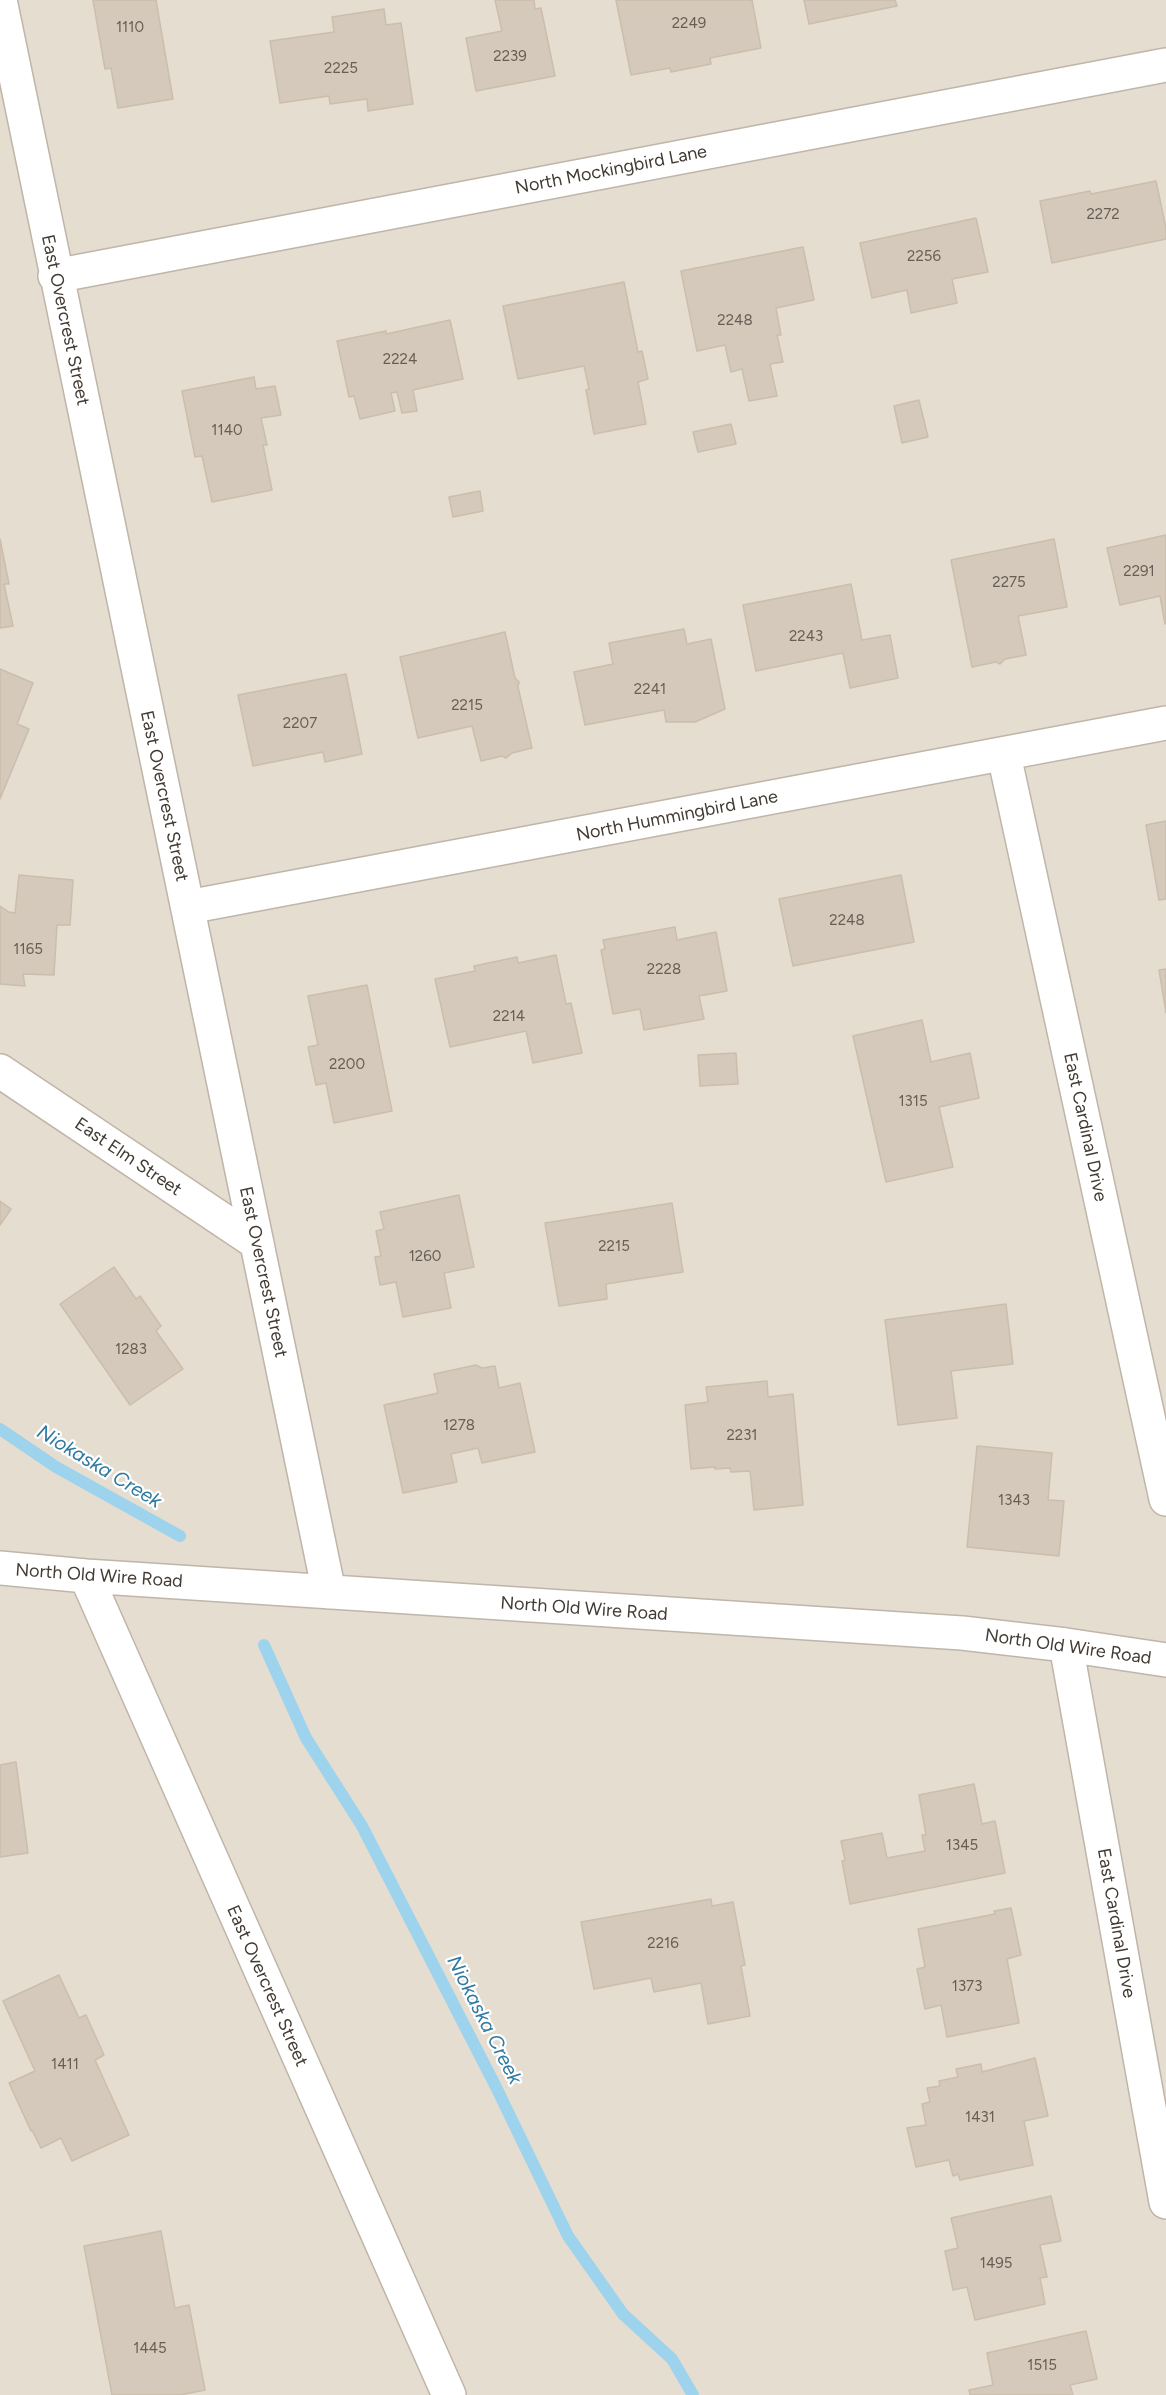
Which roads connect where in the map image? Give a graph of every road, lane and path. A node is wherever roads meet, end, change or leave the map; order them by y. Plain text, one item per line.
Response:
1 (0, 0) edge
2 (1166, 65) edge
3 (56, 276) junction
4 (1166, 723) edge
5 (1004, 755) junction
6 (188, 907) junction
7 (0, 1071) edge
8 (257, 1243) junction
9 (1166, 1499) edge
10 (0, 1568) edge
11 (86, 1576) junction
12 (329, 1592) junction
13 (1066, 1645) junction
14 (1166, 1660) edge
15 (1166, 2202) edge
16 (449, 2395) edge

1 - 3 street, East Overcrest Street
2 - 3 street, North Mockingbird Lane
3 - 6 street, East Overcrest Street
4 - 5 street, North Hummingbird Lane
5 - 6 street, North Hummingbird Lane
5 - 9 street, East Cardinal Drive
6 - 8 street, East Overcrest Street
7 - 8 street, East Elm Street
8 - 12 street, East Overcrest Street
10 - 11 street, North Old Wire Road
11 - 12 street, North Old Wire Road
11 - 16 street, East Overcrest Street
12 - 13 street, North Old Wire Road
13 - 14 street, North Old Wire Road
13 - 15 street, East Cardinal Drive

